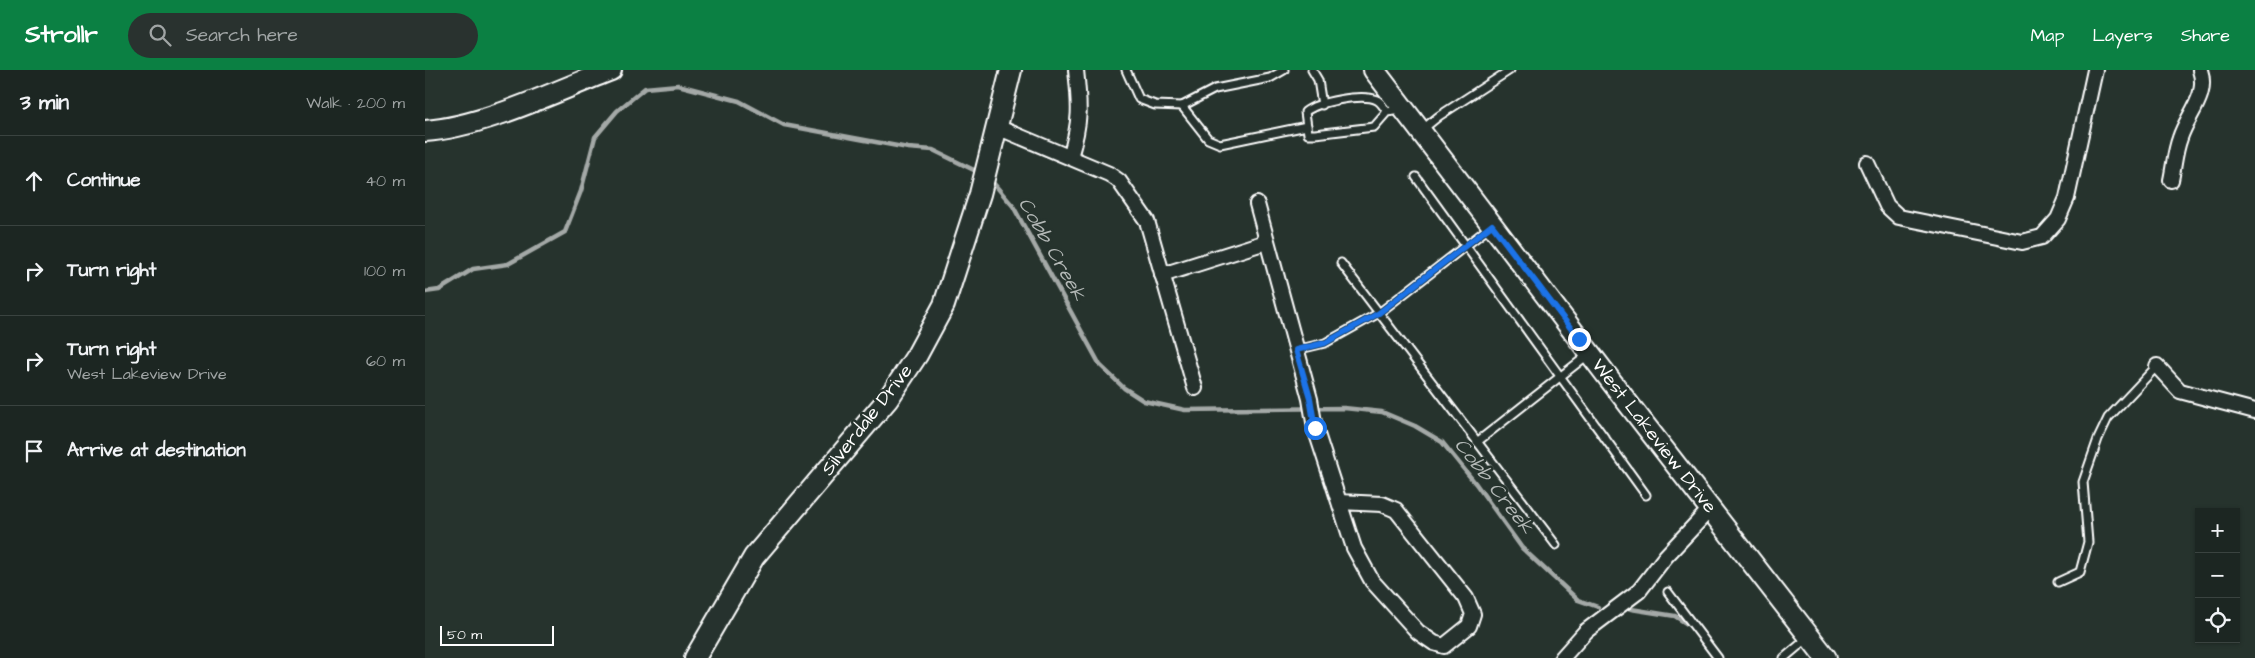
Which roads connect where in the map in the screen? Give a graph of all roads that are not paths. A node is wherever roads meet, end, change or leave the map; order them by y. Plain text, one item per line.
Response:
1 (611, 70) edge
2 (1011, 70) edge
3 (1077, 70) edge
4 (1126, 70) edge
5 (1284, 70) edge
6 (1312, 70) edge
7 (1374, 70) edge
8 (1510, 70) edge
9 (2095, 70) edge
10 (2201, 70) edge
11 (1323, 105) junction
12 (1181, 106) junction
13 (1396, 110) junction
14 (997, 126) junction
15 (1307, 126) junction
16 (425, 131) edge
17 (1420, 131) junction
18 (1070, 157) junction
19 (1867, 163) dead end
20 (1416, 177) dead end
21 (2171, 180) dead end
22 (1257, 204) dead end
23 (1492, 225) junction
24 (1266, 242) junction
25 (1465, 246) junction
26 (1341, 263) dead end
27 (1162, 275) junction
28 (1379, 313) junction
29 (1296, 350) junction
30 (1589, 353) junction
31 (2157, 366) joint
32 (1560, 376) junction
33 (1195, 388) dead end
34 (2255, 411) edge
35 (1477, 442) junction
36 (1646, 495) dead end
37 (1339, 502) junction
38 (1710, 509) junction
39 (1556, 545) dead end
40 (2058, 582) dead end
41 (1668, 592) dead end
42 (1810, 637) junction
43 (695, 658) edge
44 (1562, 658) edge
45 (1718, 658) edge
46 (1784, 658) edge
47 (1826, 658) edge

1 - 16 street
2 - 14 street, Silverdale Drive
3 - 18 street
4 - 12 lane
5 - 12 lane
6 - 11 lane
7 - 13 street, West Lakeview Drive
8 - 17 lane
9 - 19 street
10 - 21 street
11 - 13 lane
11 - 15 lane
12 - 15 lane
13 - 15 lane
13 - 17 street, West Lakeview Drive
14 - 18 street
14 - 43 street, Silverdale Drive
17 - 23 street, West Lakeview Drive
18 - 27 street
20 - 25 lane
22 - 24 street
23 - 25 lane
23 - 30 street, West Lakeview Drive
24 - 27 street
24 - 29 street
25 - 28 lane
25 - 32 lane
26 - 28 lane
27 - 33 street
28 - 29 lane
28 - 35 lane
29 - 37 street
30 - 32 lane
30 - 38 street, West Lakeview Drive
31 - 34 street
31 - 40 lane
32 - 35 lane
32 - 36 lane
35 - 39 lane
37 - 37 street
38 - 42 street, West Lakeview Drive
38 - 44 street
41 - 45 lane
42 - 46 lane
42 - 47 street, West Lakeview Drive

